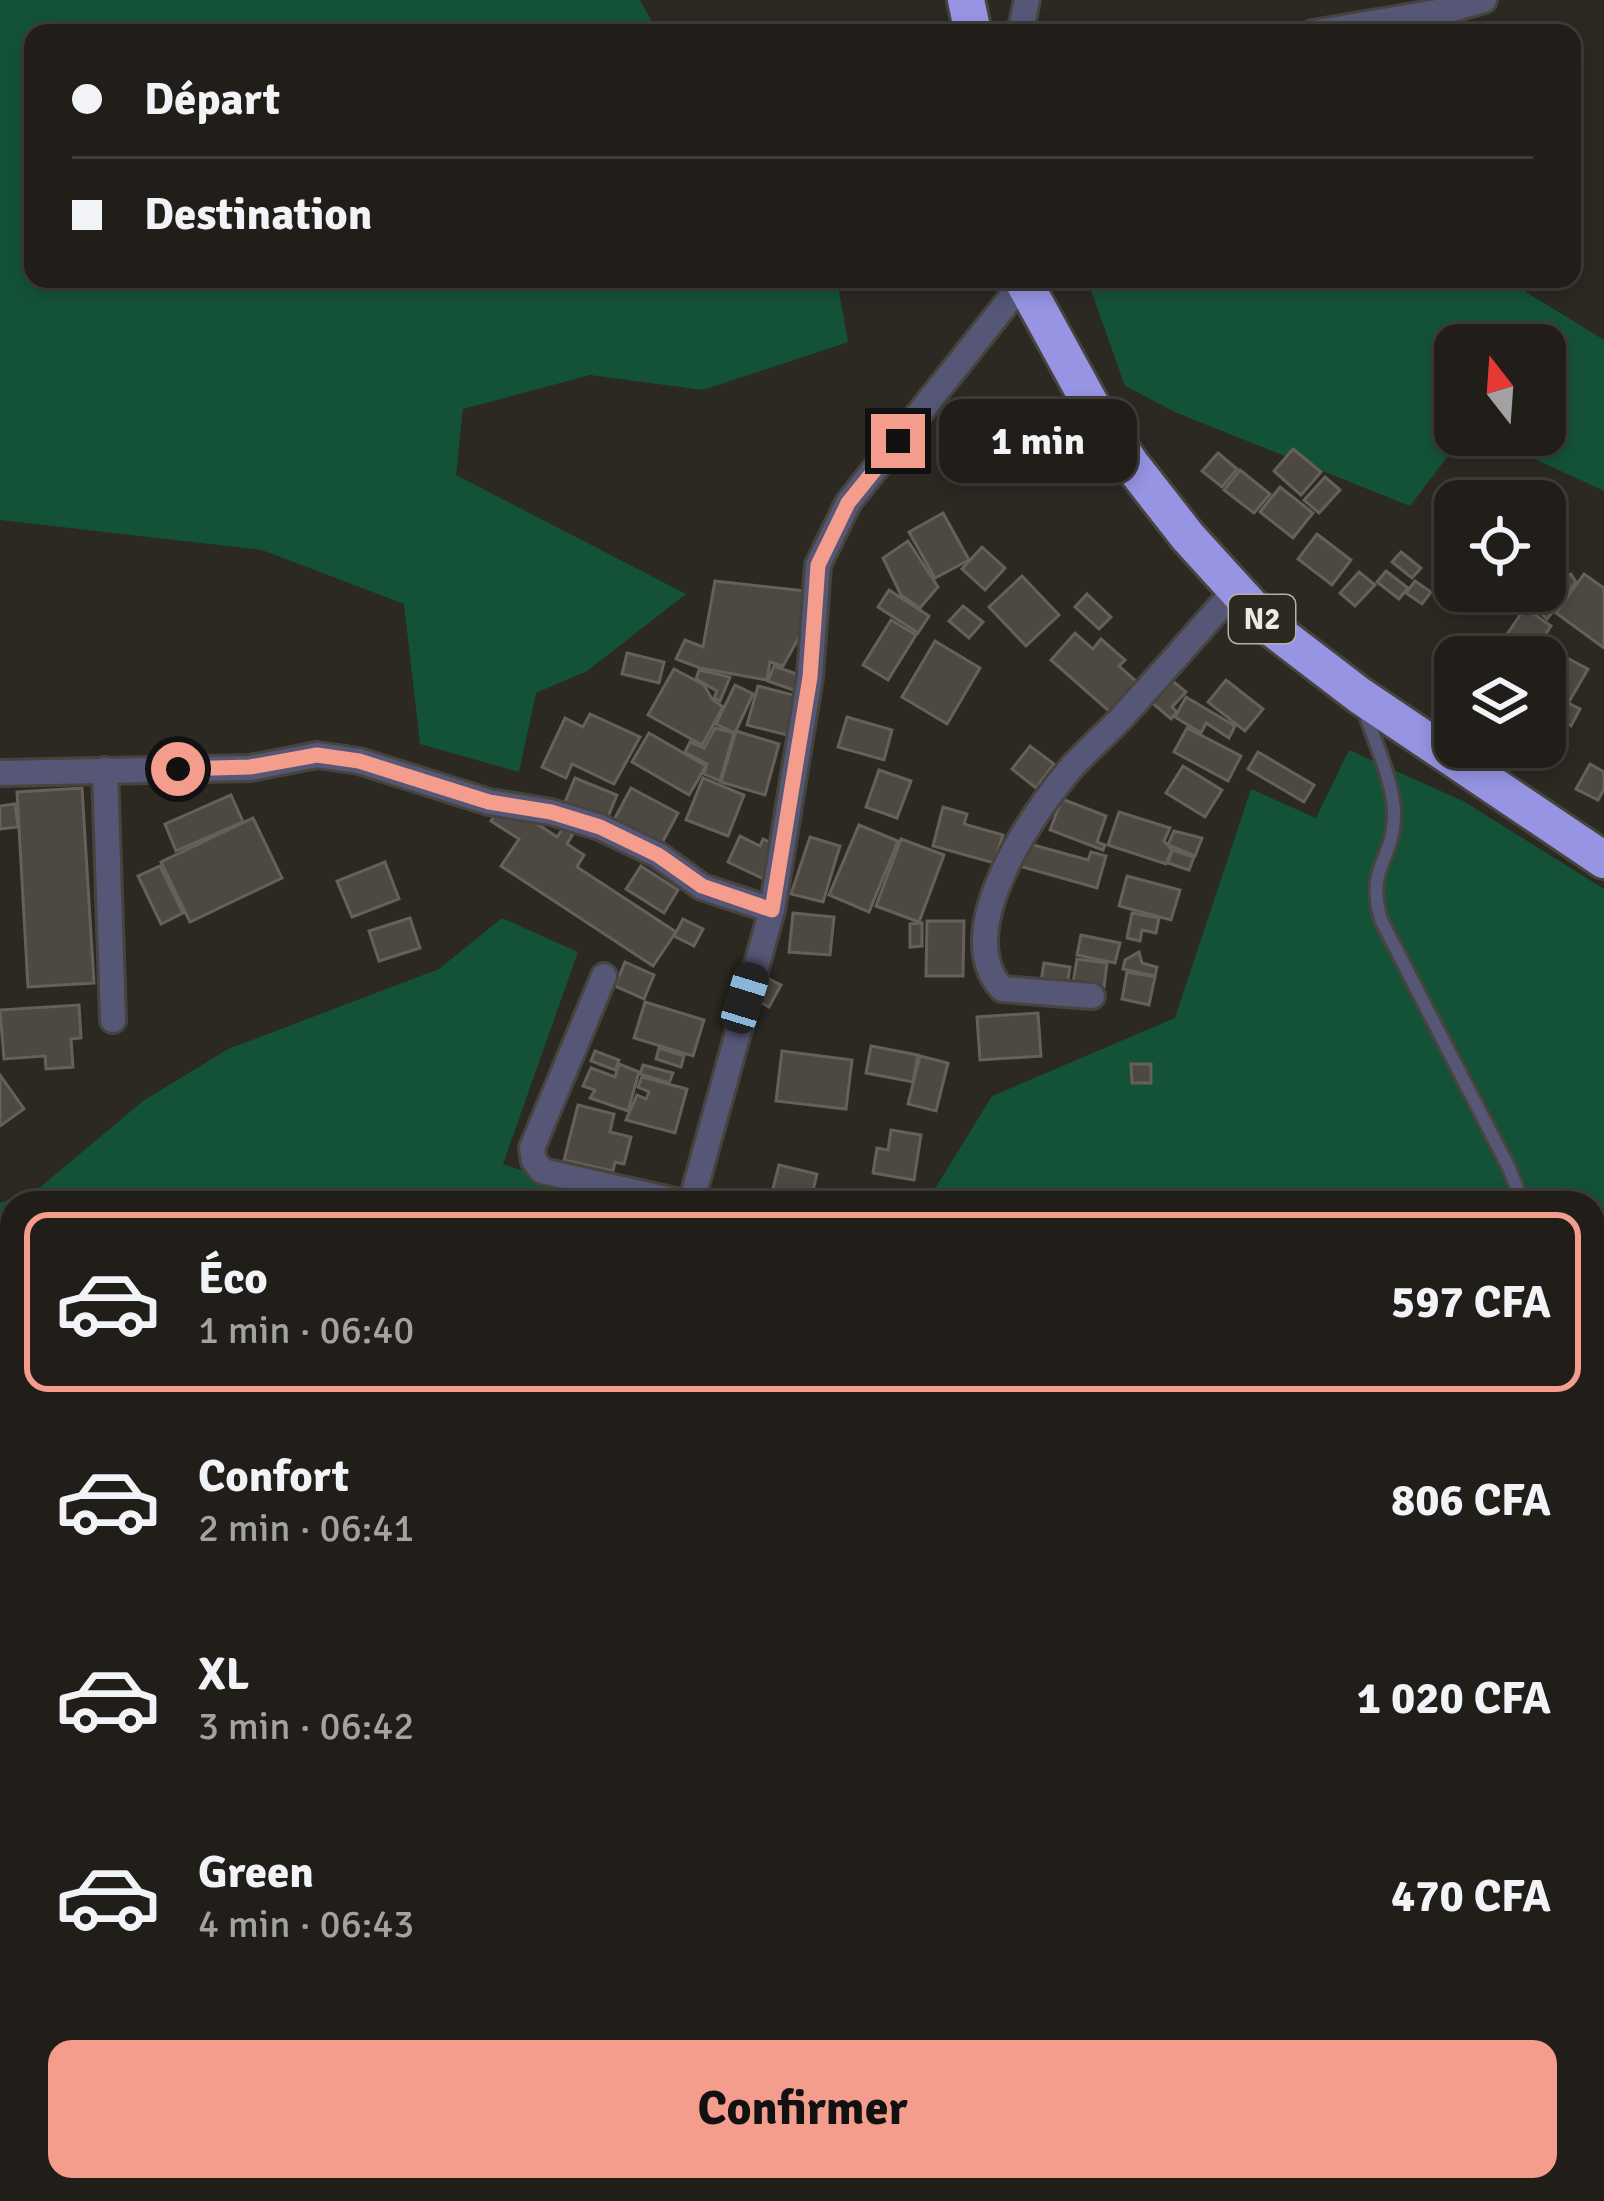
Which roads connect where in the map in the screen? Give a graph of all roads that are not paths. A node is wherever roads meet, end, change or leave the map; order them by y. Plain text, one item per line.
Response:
1 (1484, 0) edge
2 (1366, 24) edge
3 (1017, 288) edge
4 (1026, 288) edge
5 (1236, 589) junction
6 (1359, 694) junction
7 (105, 770) junction
8 (0, 773) edge
9 (1604, 860) edge
10 (772, 910) junction
11 (604, 976) dead end
12 (1093, 996) dead end
13 (113, 1020) dead end
14 (633, 1191) edge
15 (690, 1191) edge
16 (1518, 1191) edge

1 - 2 street
3 - 10 street
4 - 5 highway, N2
5 - 6 highway, N2
5 - 12 street
6 - 9 highway, N2
6 - 16 lane
7 - 8 street
7 - 10 street
7 - 13 street
10 - 15 street
11 - 14 street

